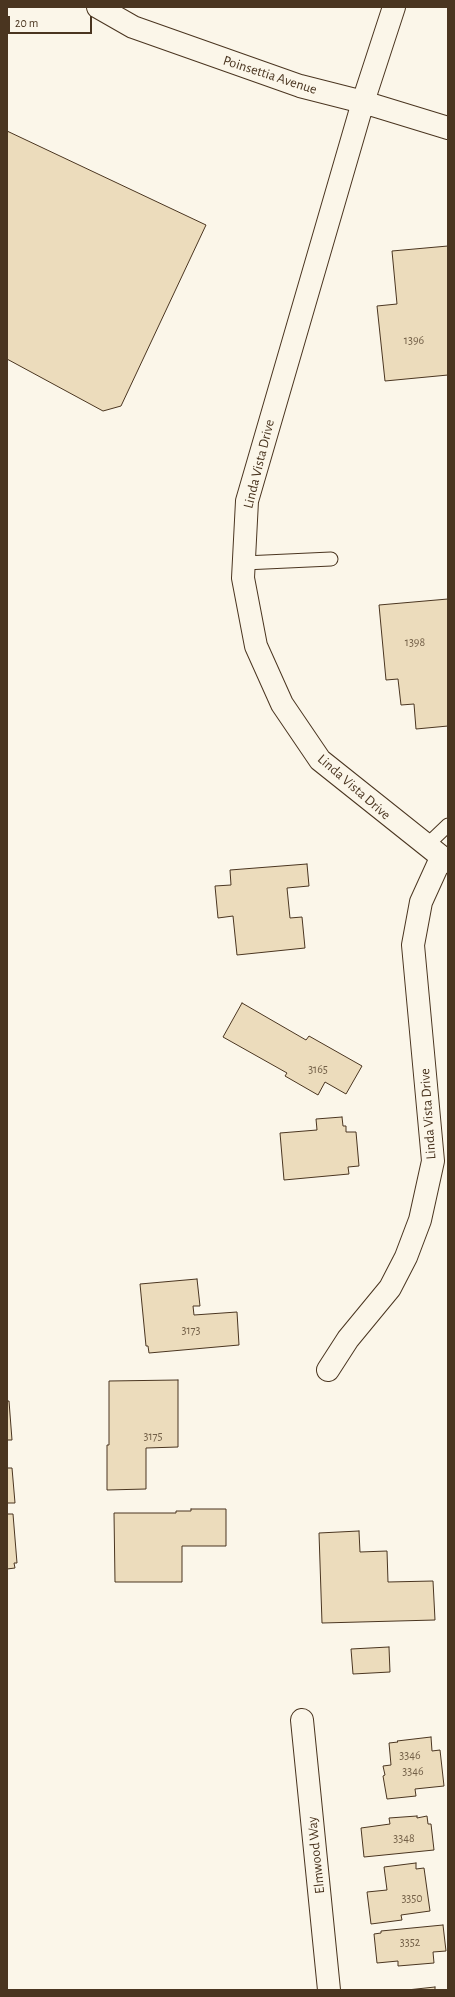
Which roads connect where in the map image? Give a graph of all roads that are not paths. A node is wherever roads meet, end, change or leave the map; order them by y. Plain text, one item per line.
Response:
1 (98, 7) edge
2 (394, 7) edge
3 (363, 102) junction
4 (448, 128) edge
5 (331, 559) dead end
6 (244, 563) junction
7 (448, 825) edge
8 (438, 856) edge
9 (328, 1370) dead end
10 (302, 1720) dead end
11 (329, 1990) edge

1 - 3 street, Poinsettia Avenue
2 - 3 street, Linda Vista Drive
3 - 4 street, Poinsettia Avenue
3 - 6 street, Linda Vista Drive
5 - 6 lane
6 - 8 street, Linda Vista Drive
7 - 8 lane
8 - 9 street, Linda Vista Drive
10 - 11 street, Elmwood Way

